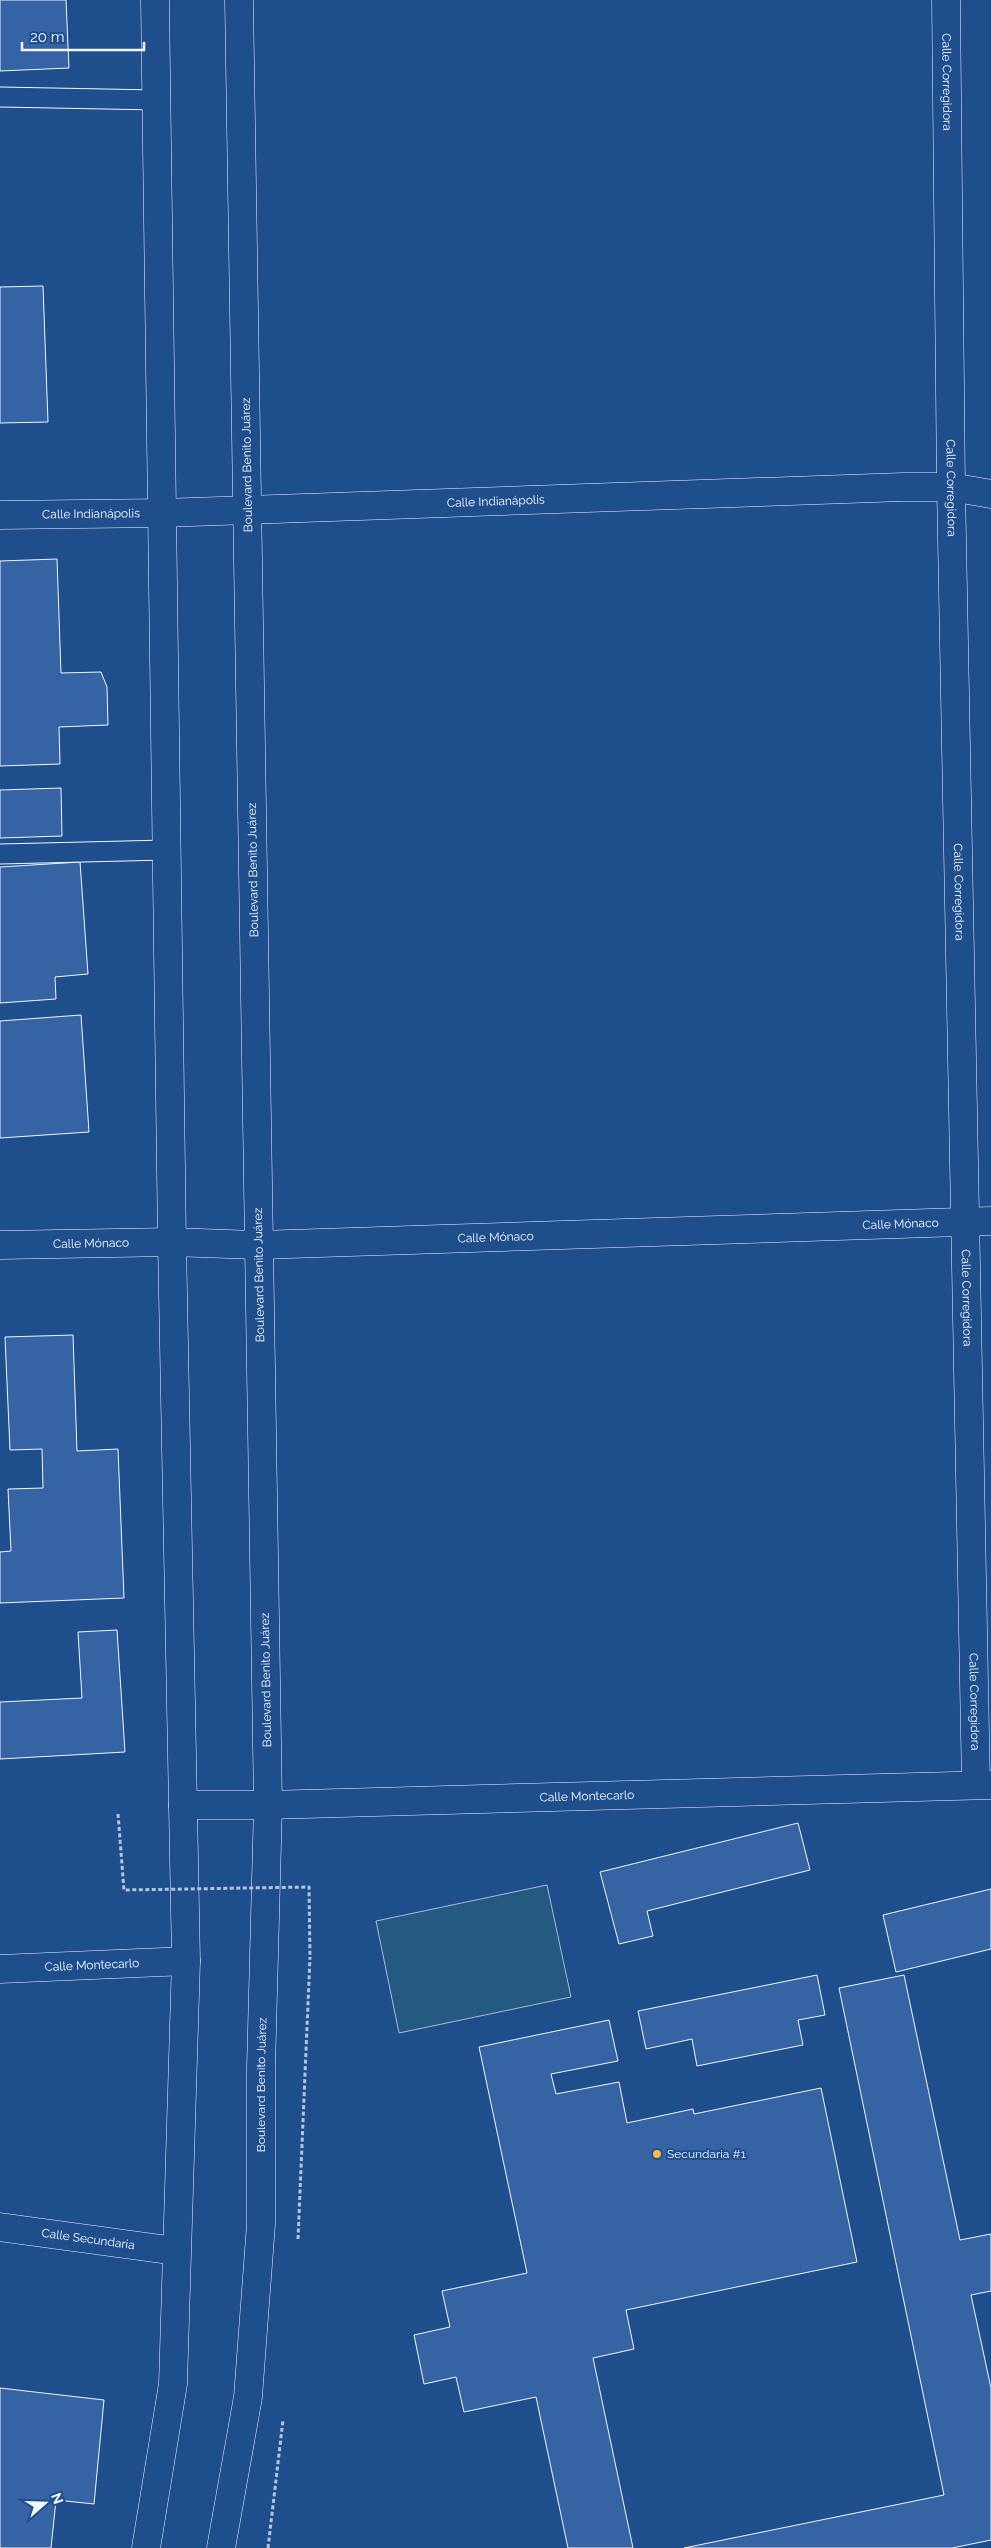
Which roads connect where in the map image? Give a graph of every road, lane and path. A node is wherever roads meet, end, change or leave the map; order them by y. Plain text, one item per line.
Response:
1 (155, 0) edge
2 (239, 0) edge
3 (946, 0) edge
4 (0, 97) edge
5 (157, 100) junction
6 (950, 487) junction
7 (991, 494) edge
8 (247, 510) junction
9 (162, 513) junction
10 (0, 515) edge
11 (166, 850) junction
12 (0, 854) edge
13 (991, 1221) edge
14 (964, 1222) junction
15 (172, 1242) junction
16 (0, 1245) edge
17 (259, 1246) junction
18 (983, 1785) edge
19 (183, 1805) junction
20 (268, 1805) junction
21 (118, 1814) dead end
22 (310, 1957) dead end
23 (186, 1961) junction
24 (0, 1969) edge
25 (0, 2227) edge
26 (176, 2251) junction
27 (146, 2548) edge
28 (221, 2548) edge

1 - 5 main road
2 - 8 main road, Boulevard Benito Juárez
3 - 6 main road, Calle Corregidora
4 - 5 lane
5 - 9 main road
6 - 7 main road, Calle Indianápolis
6 - 8 main road, Calle Indianápolis
6 - 14 main road, Calle Corregidora
8 - 9 main road, Calle Indianápolis
8 - 17 main road, Boulevard Benito Juárez
9 - 10 main road, Calle Indianápolis
9 - 11 main road
11 - 12 lane
11 - 15 main road
13 - 14 main road, Calle Mónaco
14 - 17 main road, Calle Mónaco
14 - 18 main road, Calle Corregidora
15 - 16 main road, Calle Mónaco
15 - 17 main road, Calle Mónaco
15 - 19 main road
17 - 20 main road, Boulevard Benito Juárez
18 - 20 main road, Calle Montecarlo
19 - 20 main road, Calle Montecarlo
19 - 23 main road
20 - 28 main road, Boulevard Benito Juárez
21 - 22 path, bridge
23 - 24 main road, Calle Montecarlo
23 - 26 main road
25 - 26 main road, Calle Secundaria
26 - 27 main road

